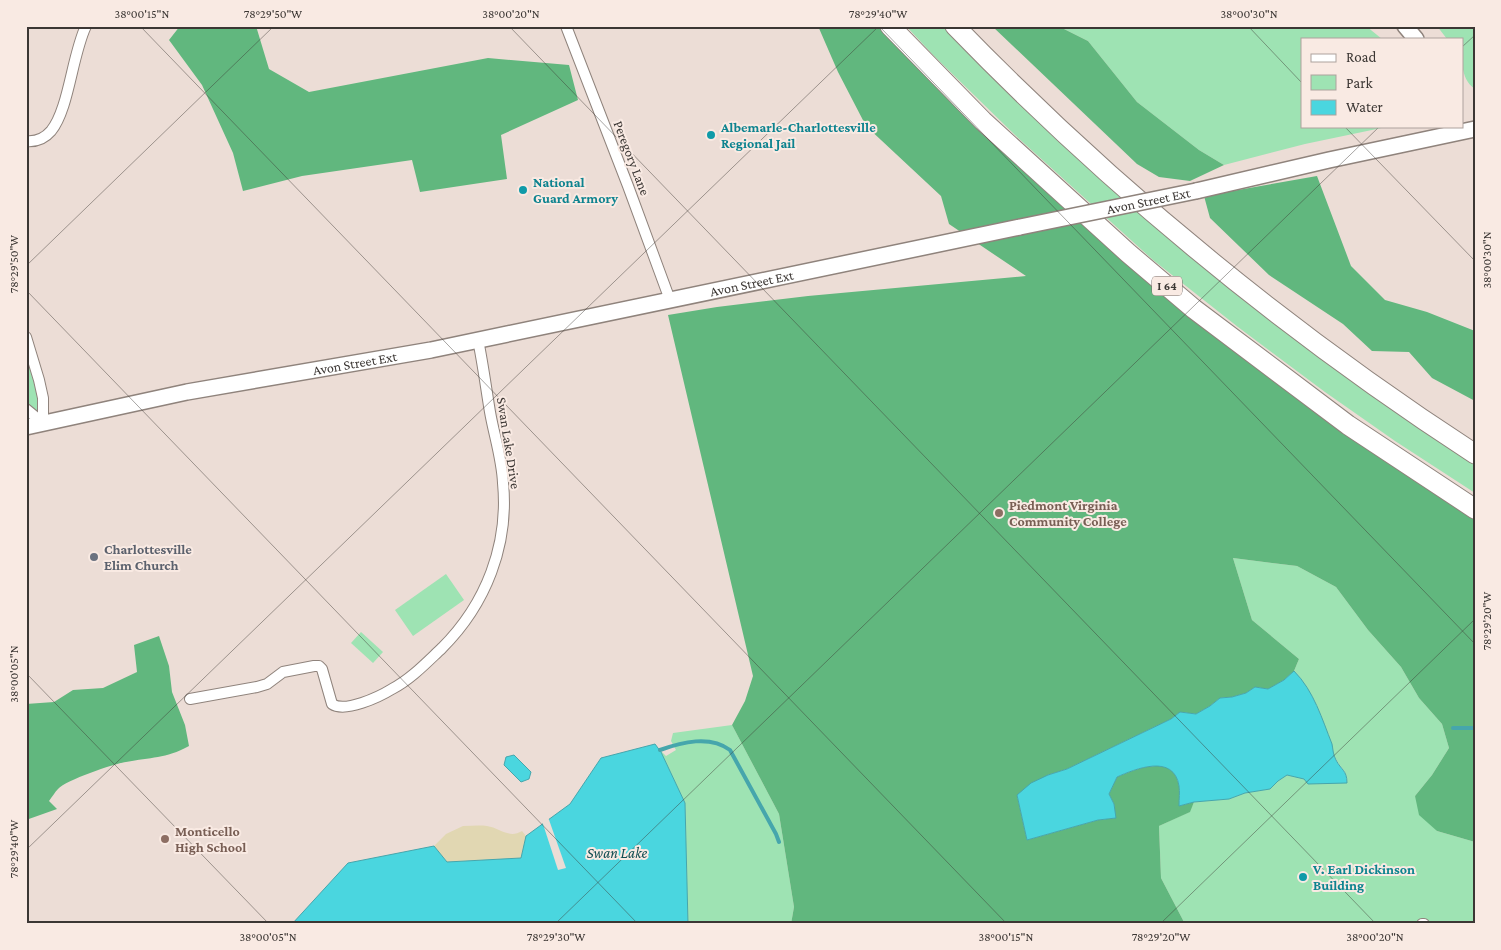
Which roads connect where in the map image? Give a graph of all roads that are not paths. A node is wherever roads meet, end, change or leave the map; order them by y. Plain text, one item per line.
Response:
1 (86, 26) edge
2 (566, 26) edge
3 (890, 26) edge
4 (955, 26) edge
5 (1405, 26) edge
6 (1415, 38) edge
7 (1475, 129) edge
8 (1452, 130) edge
9 (26, 141) edge
10 (670, 300) junction
11 (26, 337) edge
12 (478, 340) junction
13 (26, 409) edge
14 (43, 423) junction
15 (26, 427) edge
16 (1475, 454) edge
17 (1475, 509) edge
18 (190, 699) dead end

1 - 9 street
2 - 10 street, Peregory Lane
3 - 17 highway, I 64
4 - 16 highway
5 - 6 main road
7 - 8 main road, Avon Street Ext
8 - 10 main road, Avon Street Ext, bridge
10 - 12 main road, Avon Street Ext
11 - 14 street
12 - 14 main road, Avon Street Ext
12 - 18 street, Swan Lake Drive
13 - 14 street
14 - 15 main road, Avon Street Ext

